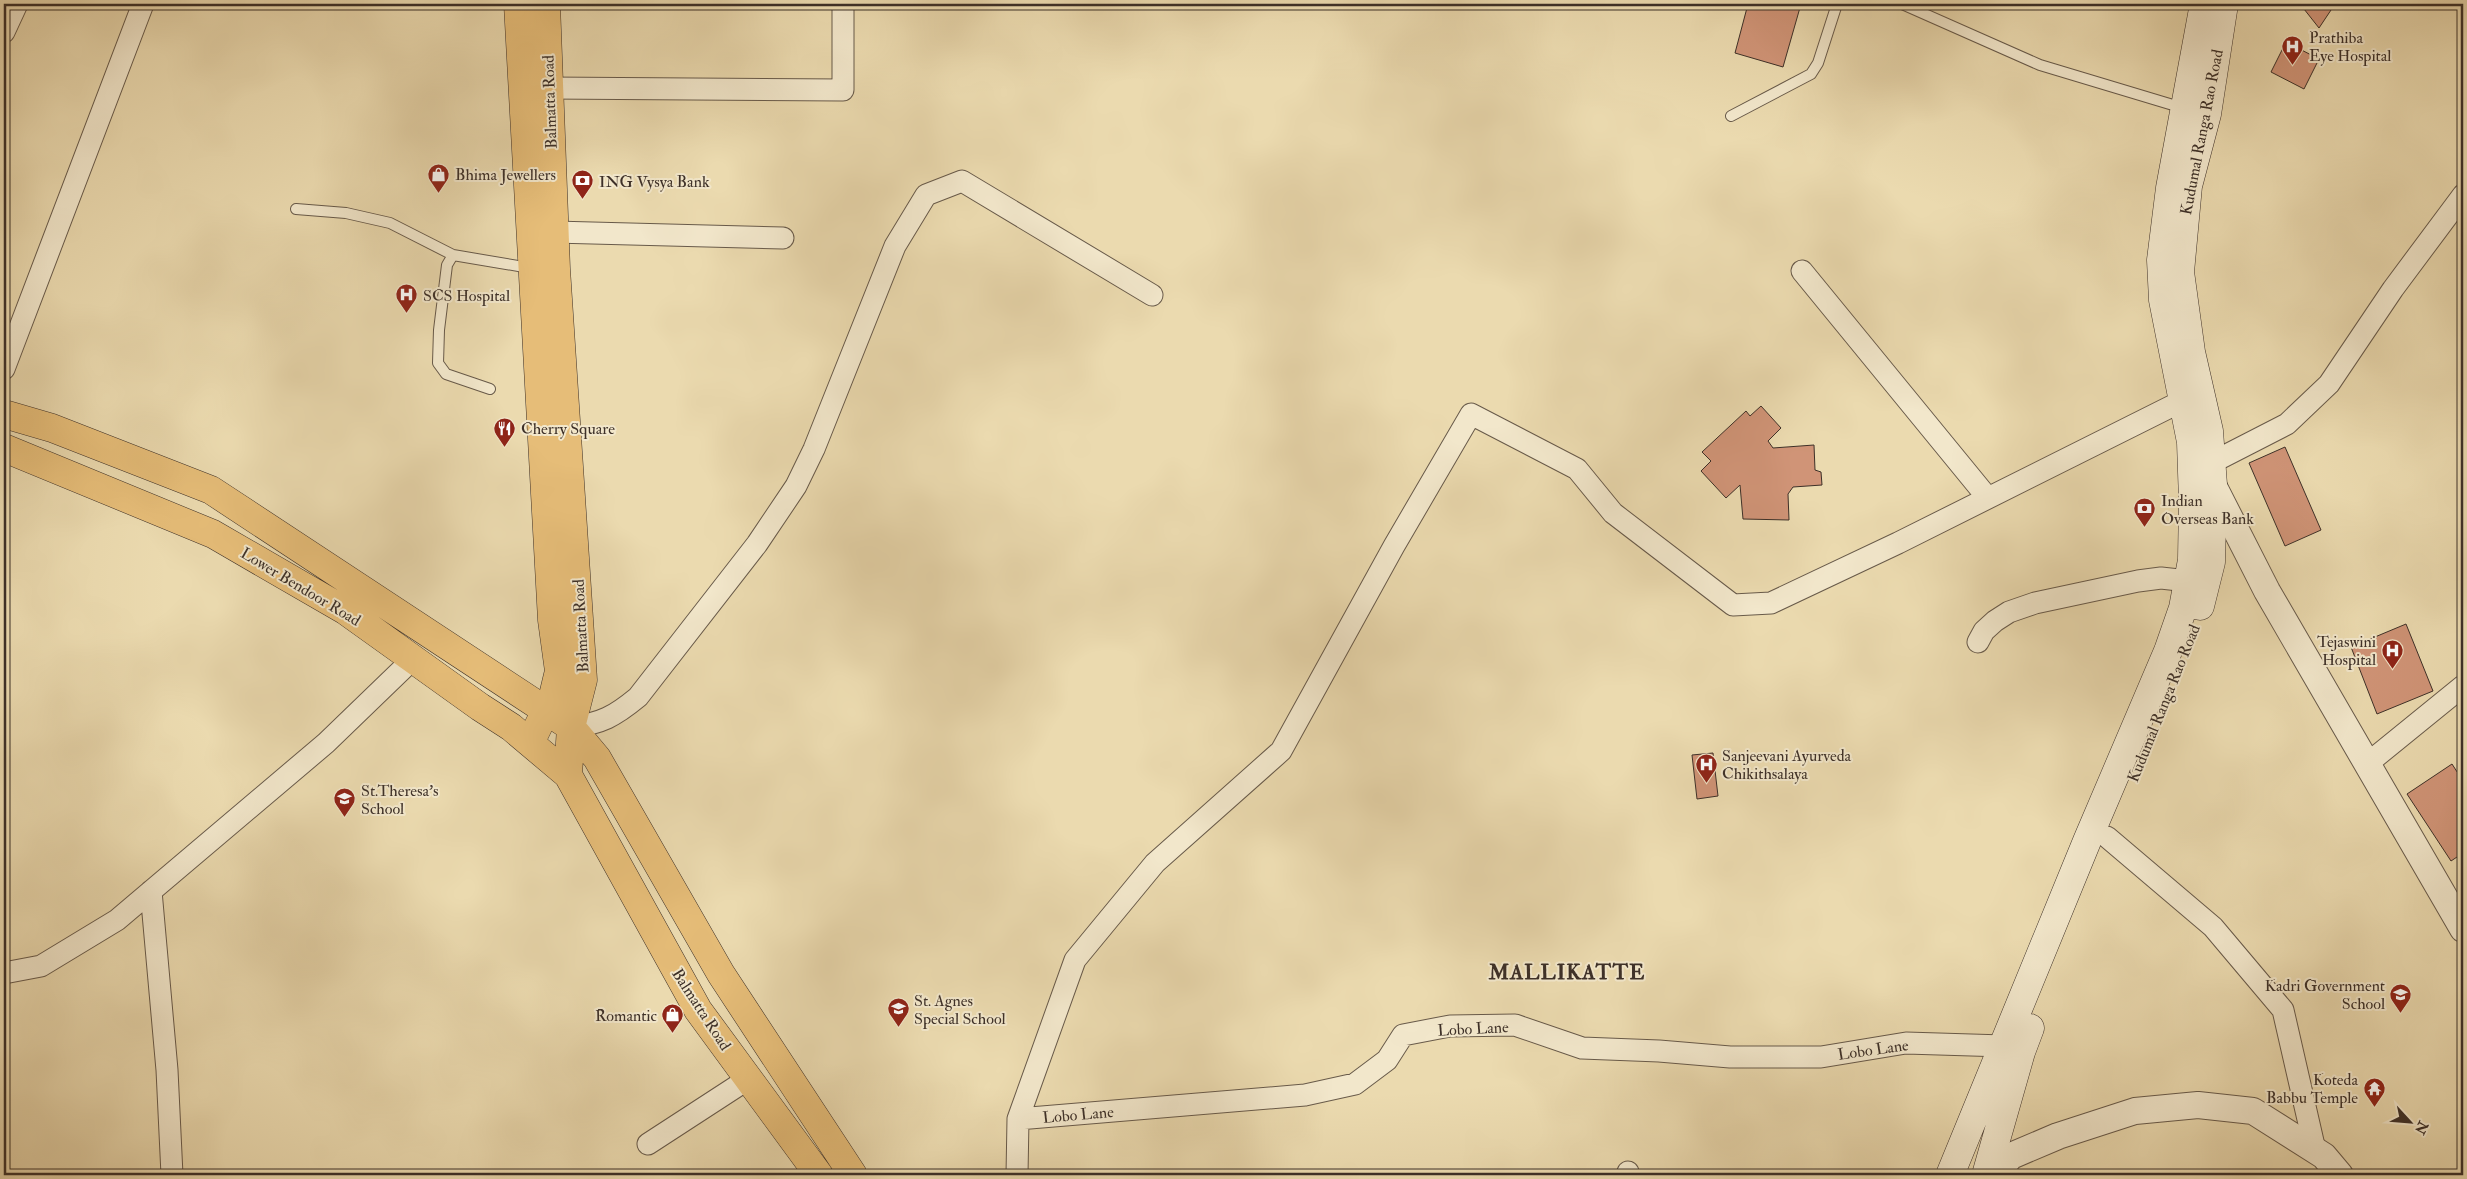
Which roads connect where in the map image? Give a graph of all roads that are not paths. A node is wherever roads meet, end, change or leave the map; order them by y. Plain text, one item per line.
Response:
1 (17, 4) edge
2 (143, 4) edge
3 (518, 4) edge
4 (546, 4) edge
5 (844, 4) edge
6 (1837, 4) edge
7 (1902, 4) edge
8 (2204, 4) edge
9 (2224, 4) edge
10 (4, 32) edge
11 (548, 88) junction
12 (2184, 108) junction
13 (1731, 116) dead end
14 (2463, 195) edge
15 (296, 210) dead end
16 (554, 232) junction
17 (784, 238) dead end
18 (452, 255) junction
19 (545, 269) junction
20 (1802, 271) dead end
21 (1152, 295) dead end
22 (4, 369) edge
23 (490, 389) dead end
24 (2184, 400) junction
25 (4, 414) edge
26 (4, 448) edge
27 (2202, 474) junction
28 (1987, 497) junction
29 (2188, 581) junction
30 (1978, 642) dead end
31 (413, 659) junction
32 (2463, 686) edge
33 (545, 710) junction
34 (571, 727) junction
35 (530, 743) junction
36 (2367, 764) junction
37 (568, 775) junction
38 (2107, 837) junction
39 (152, 891) junction
40 (2463, 929) edge
41 (4, 973) edge
42 (2004, 1046) junction
43 (748, 1079) junction
44 (1018, 1119) junction
45 (648, 1144) dead end
46 (2315, 1150) junction
47 (172, 1175) edge
48 (819, 1175) edge
49 (853, 1175) edge
50 (1017, 1175) edge
51 (1950, 1175) edge
52 (1986, 1175) edge
53 (1995, 1175) edge
54 (2340, 1175) edge

1 - 10 street
2 - 22 street
3 - 19 main road, Balmatta Road
4 - 11 main road, Balmatta Road
5 - 11 street
6 - 13 lane
7 - 12 lane
8 - 12 main road
9 - 27 main road, Kudumal Ranga Rao Road
11 - 16 main road, Balmatta Road
12 - 24 main road
14 - 27 street
15 - 18 lane
16 - 17 street
16 - 19 main road, Balmatta Road
18 - 19 lane
18 - 23 lane
19 - 33 main road, Balmatta Road
19 - 34 main road, Balmatta Road
20 - 28 street
21 - 34 street
24 - 27 main road
24 - 28 street
25 - 33 main road
26 - 31 main road, Lower Bendoor Road
27 - 29 main road
27 - 36 street
27 - 38 main road, Kudumal Ranga Rao Road
28 - 44 street
29 - 30 street
29 - 42 main road
31 - 35 main road, Lower Bendoor Road
31 - 39 street
32 - 36 street
33 - 34 main road
33 - 35 main road, Balmatta Road
34 - 37 main road, Balmatta Road
34 - 49 main road
35 - 37 main road, Lower Bendoor Road
36 - 40 street
37 - 43 main road, Balmatta Road
38 - 46 street
38 - 52 main road, Kudumal Ranga Rao Road
39 - 41 street
39 - 47 street
42 - 44 street, Lobo Lane
42 - 51 main road
43 - 45 street
43 - 48 main road, Balmatta Road
44 - 50 street
46 - 53 street
46 - 54 street

